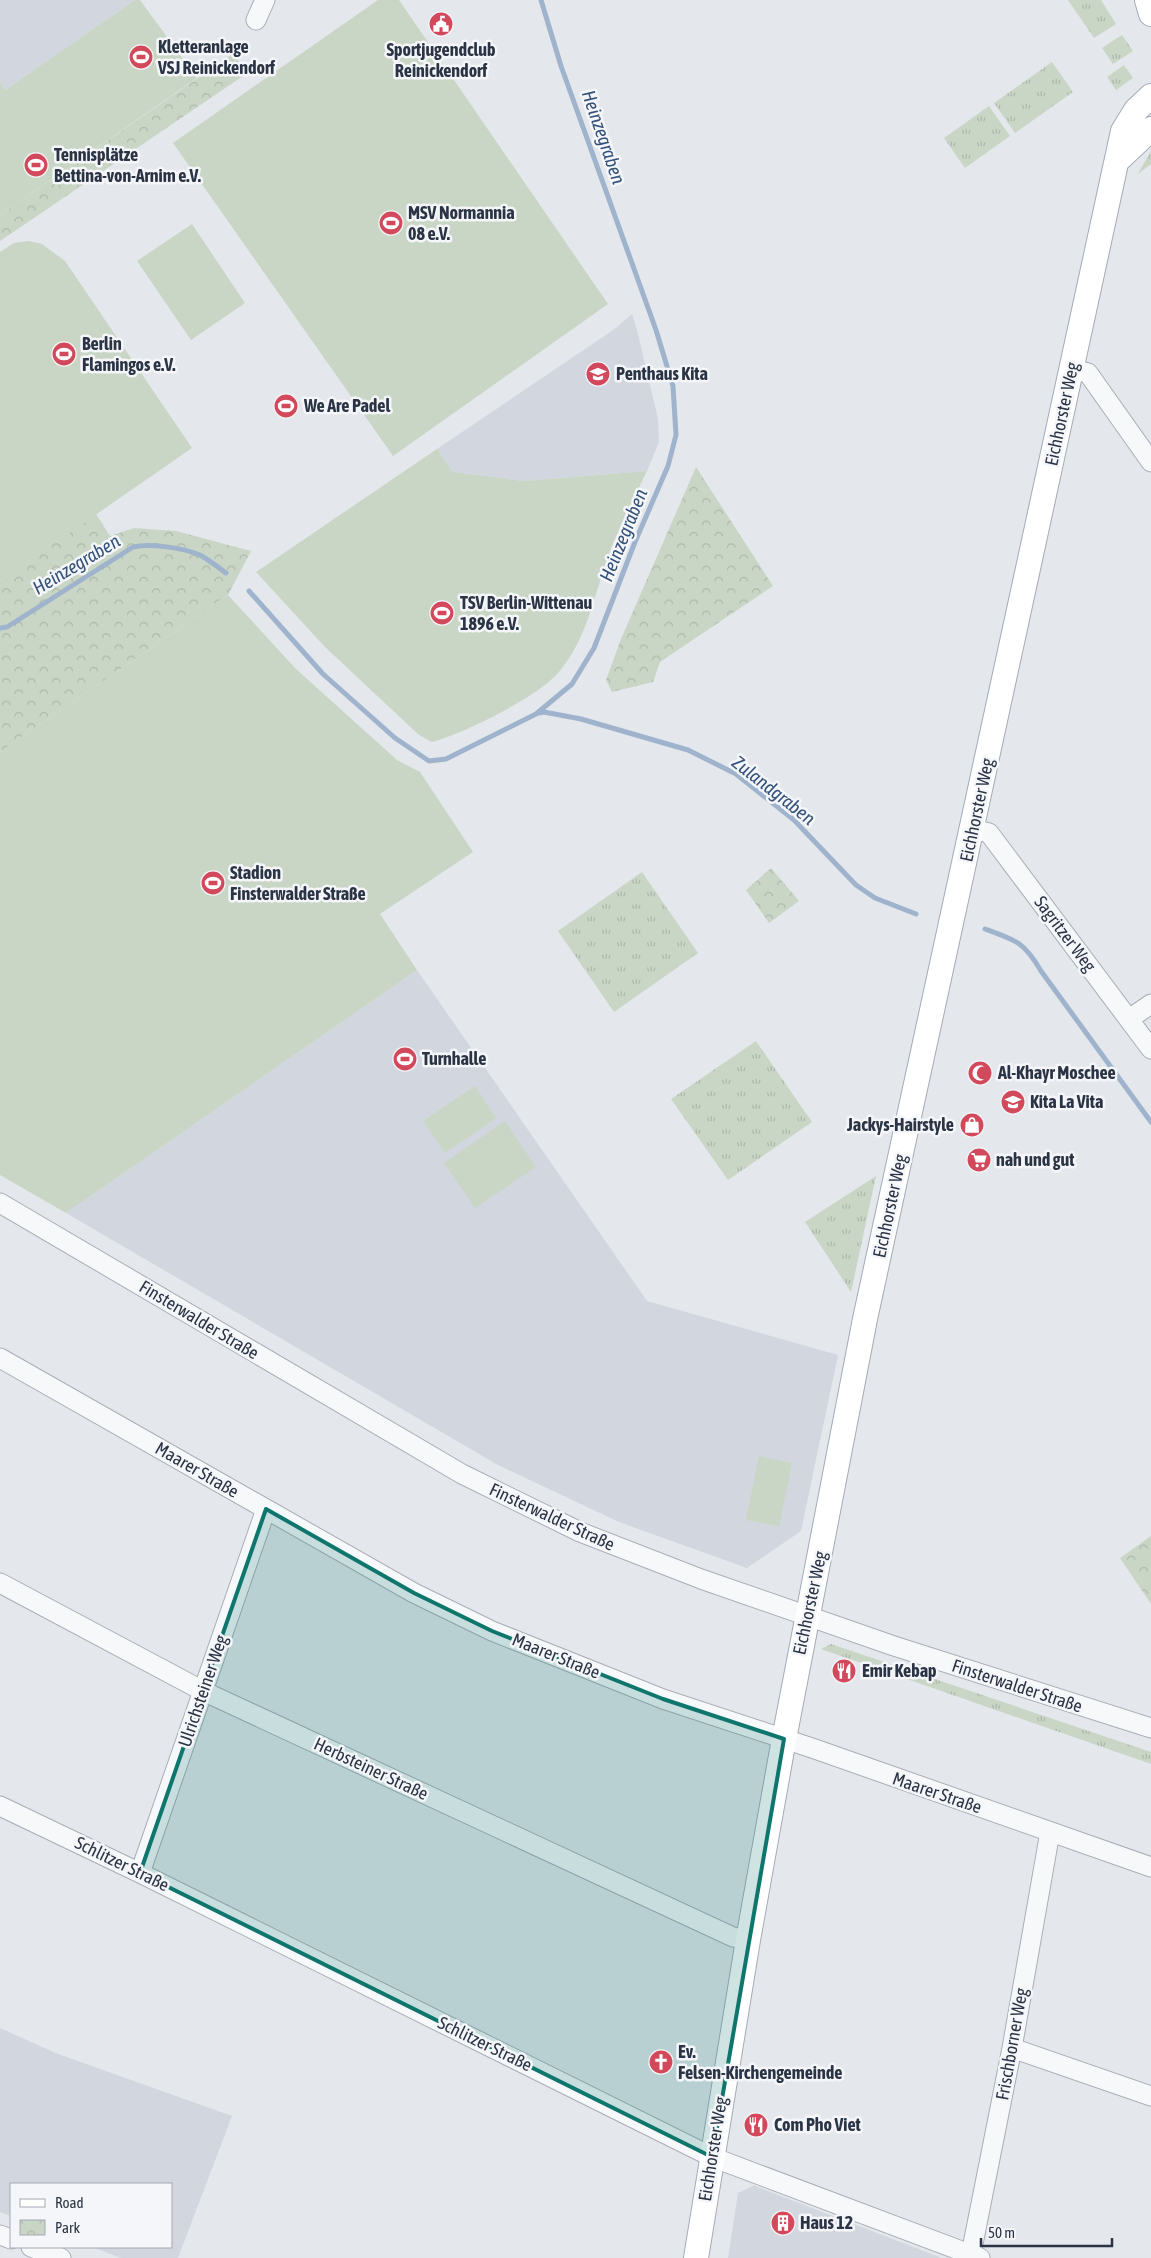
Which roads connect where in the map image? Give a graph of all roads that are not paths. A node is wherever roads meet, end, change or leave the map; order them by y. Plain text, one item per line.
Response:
1 (265, 0) edge
2 (1147, 0) edge
3 (1151, 14) edge
4 (256, 20) dead end
5 (1151, 96) edge
6 (1151, 129) edge
7 (1118, 160) junction
8 (1072, 369) junction
9 (1151, 462) edge
10 (973, 829) junction
11 (1151, 1004) edge
12 (1129, 1019) junction
13 (1151, 1049) edge
14 (0, 1203) edge
15 (0, 1358) edge
16 (266, 1508) junction
17 (0, 1583) edge
18 (808, 1615) junction
19 (203, 1691) junction
20 (1151, 1728) edge
21 (784, 1739) junction
22 (0, 1806) edge
23 (1050, 1832) junction
24 (1151, 1868) edge
25 (140, 1873) junction
26 (748, 1940) junction
27 (1012, 2048) junction
28 (1151, 2096) edge
29 (712, 2157) junction
30 (34, 2248) edge
31 (975, 2256) edge
32 (61, 2258) edge
33 (696, 2258) edge

1 - 4 street
2 - 3 main road
5 - 7 main road, Eichhorster Weg
6 - 7 main road
7 - 8 main road, Eichhorster Weg
8 - 9 street
8 - 10 main road, Eichhorster Weg
10 - 12 street, Sagritzer Weg
10 - 18 main road, Eichhorster Weg
11 - 12 street
12 - 13 street, Sagritzer Weg
14 - 18 street, Finsterwalder Straße
15 - 16 street, Maarer Straße
16 - 19 street, Ulrichsteiner Weg
16 - 21 street, Maarer Straße
17 - 19 street, Herbsteiner Straße
18 - 20 street, Finsterwalder Straße
18 - 21 main road, Eichhorster Weg
19 - 25 street, Ulrichsteiner Weg
19 - 26 street, Herbsteiner Straße
21 - 23 street, Maarer Straße
21 - 26 main road, Eichhorster Weg
22 - 25 street, Schlitzer Straße
23 - 24 street, Maarer Straße
23 - 27 street, Frischborner Weg
25 - 29 street, Schlitzer Straße
26 - 29 main road, Eichhorster Weg
27 - 28 street
27 - 31 street, Frischborner Weg
29 - 31 street, Schlitzer Straße
29 - 33 main road, Eichhorster Weg
30 - 32 street

